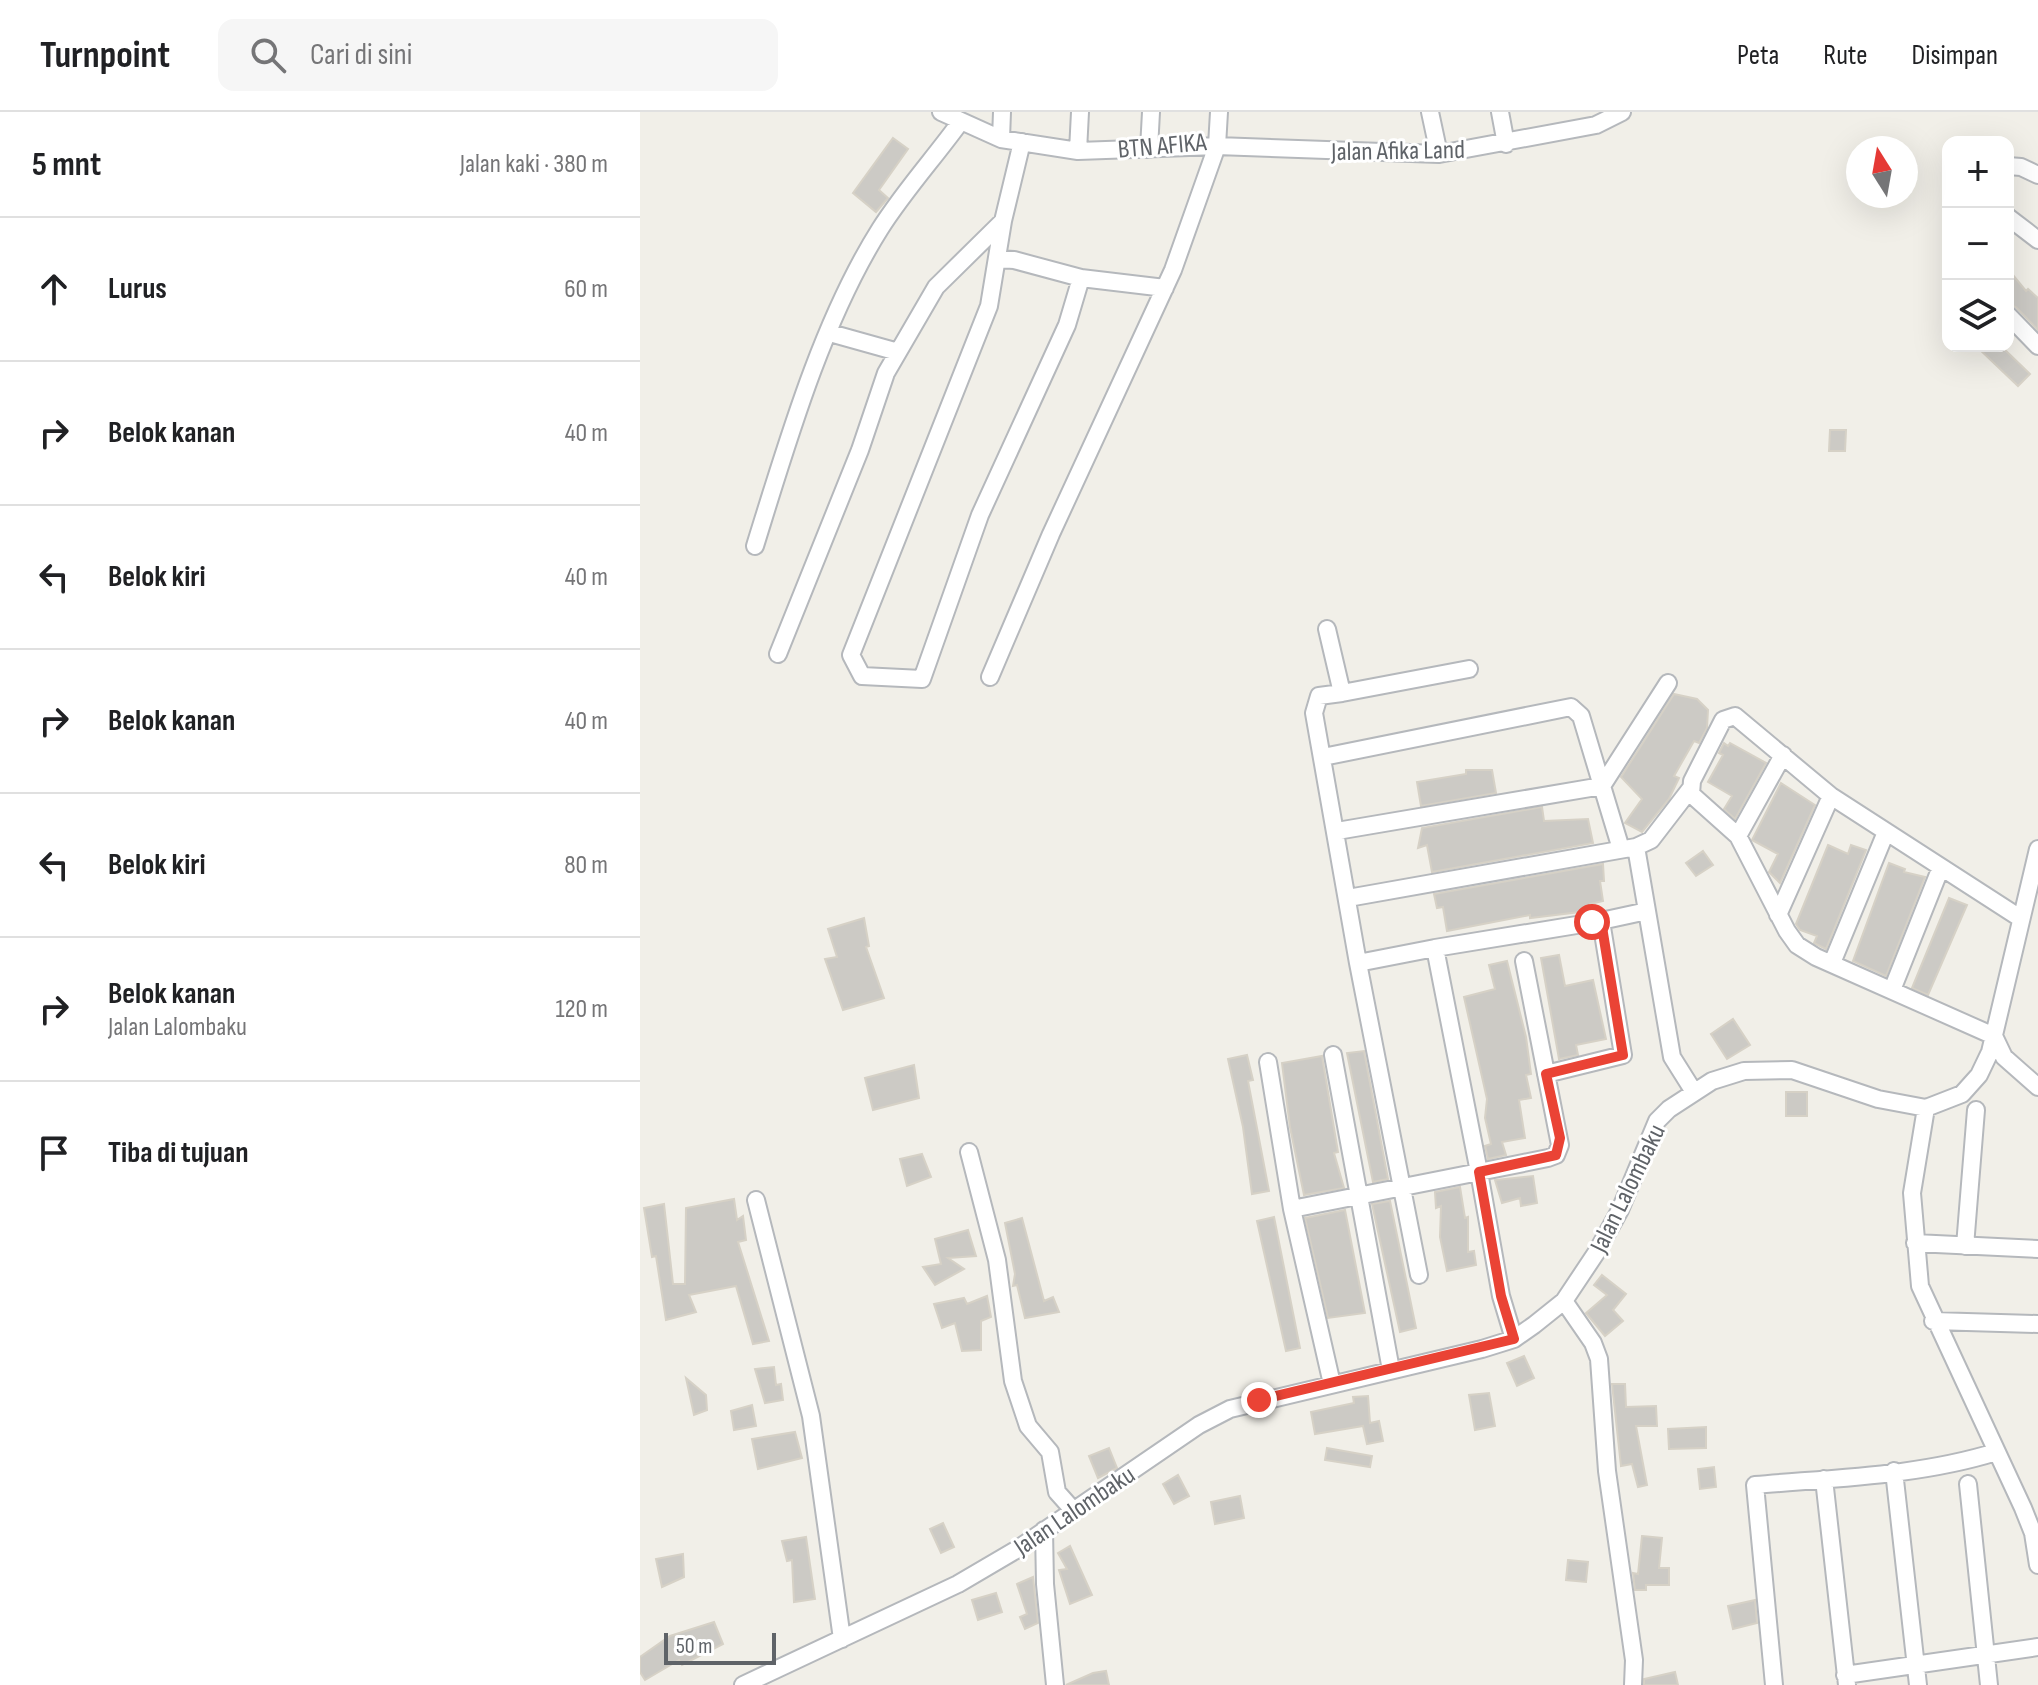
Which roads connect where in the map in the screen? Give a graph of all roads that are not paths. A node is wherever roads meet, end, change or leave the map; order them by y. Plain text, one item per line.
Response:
1 (941, 112) edge
2 (1002, 112) edge
3 (1080, 112) edge
4 (1151, 112) edge
5 (1219, 112) edge
6 (1430, 112) edge
7 (1500, 112) edge
8 (1622, 112) edge
9 (961, 121) junction
10 (1001, 139) junction
11 (1022, 142) junction
12 (1506, 144) junction
13 (1217, 146) junction
14 (1149, 149) junction
15 (1078, 151) junction
16 (1439, 154) junction
17 (2014, 166) edge
18 (2038, 175) edge
19 (1003, 221) junction
20 (2014, 222) edge
21 (2038, 240) edge
22 (997, 259) junction
23 (1081, 278) junction
24 (1165, 288) junction
25 (2014, 321) edge
26 (830, 333) junction
27 (2038, 346) edge
28 (898, 352) junction
29 (755, 546) dead end
30 (1327, 629) dead end
31 (778, 654) dead end
32 (1469, 669) dead end
33 (990, 677) dead end
34 (1668, 683) dead end
35 (1342, 693) junction
36 (1783, 755) junction
37 (1323, 757) junction
38 (1602, 786) junction
39 (1691, 788) junction
40 (1831, 796) junction
41 (1337, 831) junction
42 (1886, 832) junction
43 (1738, 836) junction
44 (1628, 848) junction
45 (2038, 849) edge
46 (1941, 867) junction
47 (2032, 893) edge
48 (1348, 898) junction
49 (1647, 911) junction
50 (1778, 915) junction
51 (2020, 918) junction
52 (1601, 921) junction
53 (1435, 948) junction
54 (1524, 961) dead end
55 (1358, 963) junction
56 (1832, 963) junction
57 (1892, 990) junction
58 (1994, 1036) junction
59 (1333, 1055) dead end
60 (1268, 1062) dead end
61 (1546, 1074) junction
62 (2038, 1087) edge
63 (1694, 1092) junction
64 (1926, 1108) junction
65 (1976, 1110) dead end
66 (969, 1152) dead end
67 (1479, 1172) junction
68 (1401, 1187) junction
69 (1359, 1194) junction
70 (756, 1200) dead end
71 (1292, 1209) junction
72 (1915, 1243) junction
73 (1965, 1246) junction
74 (2038, 1249) edge
75 (1419, 1275) dead end
76 (1564, 1301) junction
77 (1933, 1321) junction
78 (2038, 1324) edge
79 (1514, 1339) junction
80 (1391, 1370) junction
81 (1332, 1384) junction
82 (1996, 1452) junction
83 (1894, 1471) junction
84 (1824, 1479) junction
85 (1968, 1484) dead end
86 (1073, 1510) junction
87 (1044, 1530) junction
88 (2038, 1565) edge
89 (842, 1639) junction
90 (2038, 1647) edge
91 (1987, 1655) junction
92 (1916, 1666) junction
93 (1846, 1680) edge
94 (743, 1685) edge
95 (1055, 1685) edge
96 (1633, 1685) edge
97 (1774, 1685) edge
98 (1918, 1685) edge
99 (1989, 1685) edge

1 - 9 street, BTN AFIKA
2 - 10 street
3 - 15 street, BTN AFIKA
4 - 14 street
5 - 13 street, BTN AFIKA
6 - 16 street
7 - 12 street
8 - 12 street, Jalan Afika Land
9 - 10 street, BTN AFIKA
9 - 26 street
10 - 11 street, BTN AFIKA
11 - 15 street, BTN AFIKA
11 - 19 street
12 - 16 street, Jalan Afika Land
13 - 14 street, BTN AFIKA
13 - 16 street, Jalan Afika Land
13 - 24 street
14 - 15 street, BTN AFIKA
17 - 18 street
19 - 22 street
19 - 28 street
20 - 21 street
22 - 23 street
22 - 23 street
23 - 24 street
24 - 33 street
25 - 27 street
26 - 28 street
26 - 29 street
28 - 31 street
30 - 35 street
32 - 35 street
34 - 38 street
35 - 37 street
36 - 39 street
36 - 40 street
36 - 43 street
37 - 38 street
37 - 41 street
38 - 41 street
38 - 44 street
39 - 43 street
39 - 44 street
40 - 42 street
40 - 50 street
41 - 48 street
42 - 46 street
42 - 56 street
43 - 50 street
44 - 48 street
44 - 49 street
45 - 47 street
46 - 51 street
46 - 57 street
47 - 51 street
48 - 55 street
49 - 52 street
49 - 63 street
50 - 56 street
51 - 58 street
52 - 53 street
52 - 61 street
53 - 55 street
53 - 67 street
54 - 61 street
55 - 68 street
56 - 57 street
57 - 58 street
58 - 62 street
58 - 64 street
59 - 69 street
60 - 71 street
61 - 67 street
63 - 64 street, Jalan Lalombaku
63 - 76 street, Jalan Lalombaku
64 - 72 street
65 - 73 street
66 - 86 street
67 - 68 street
67 - 79 street
68 - 69 street
68 - 75 street
69 - 71 street
69 - 80 street
70 - 89 street
71 - 81 street
72 - 73 street
72 - 77 street
73 - 74 street
76 - 79 street, Jalan Lalombaku
76 - 96 street
77 - 78 street
77 - 82 street
79 - 80 street, Jalan Lalombaku
80 - 81 street, Jalan Lalombaku
81 - 86 street, Jalan Lalombaku
82 - 83 street
82 - 88 street
83 - 84 street
83 - 92 street
84 - 93 street
84 - 97 street
85 - 91 street
86 - 87 street, Jalan Lalombaku
87 - 89 street, Jalan Lalombaku
87 - 95 street
89 - 94 street, Jalan Lalombaku
90 - 91 street
91 - 92 street
91 - 99 street
92 - 93 street
92 - 98 street

